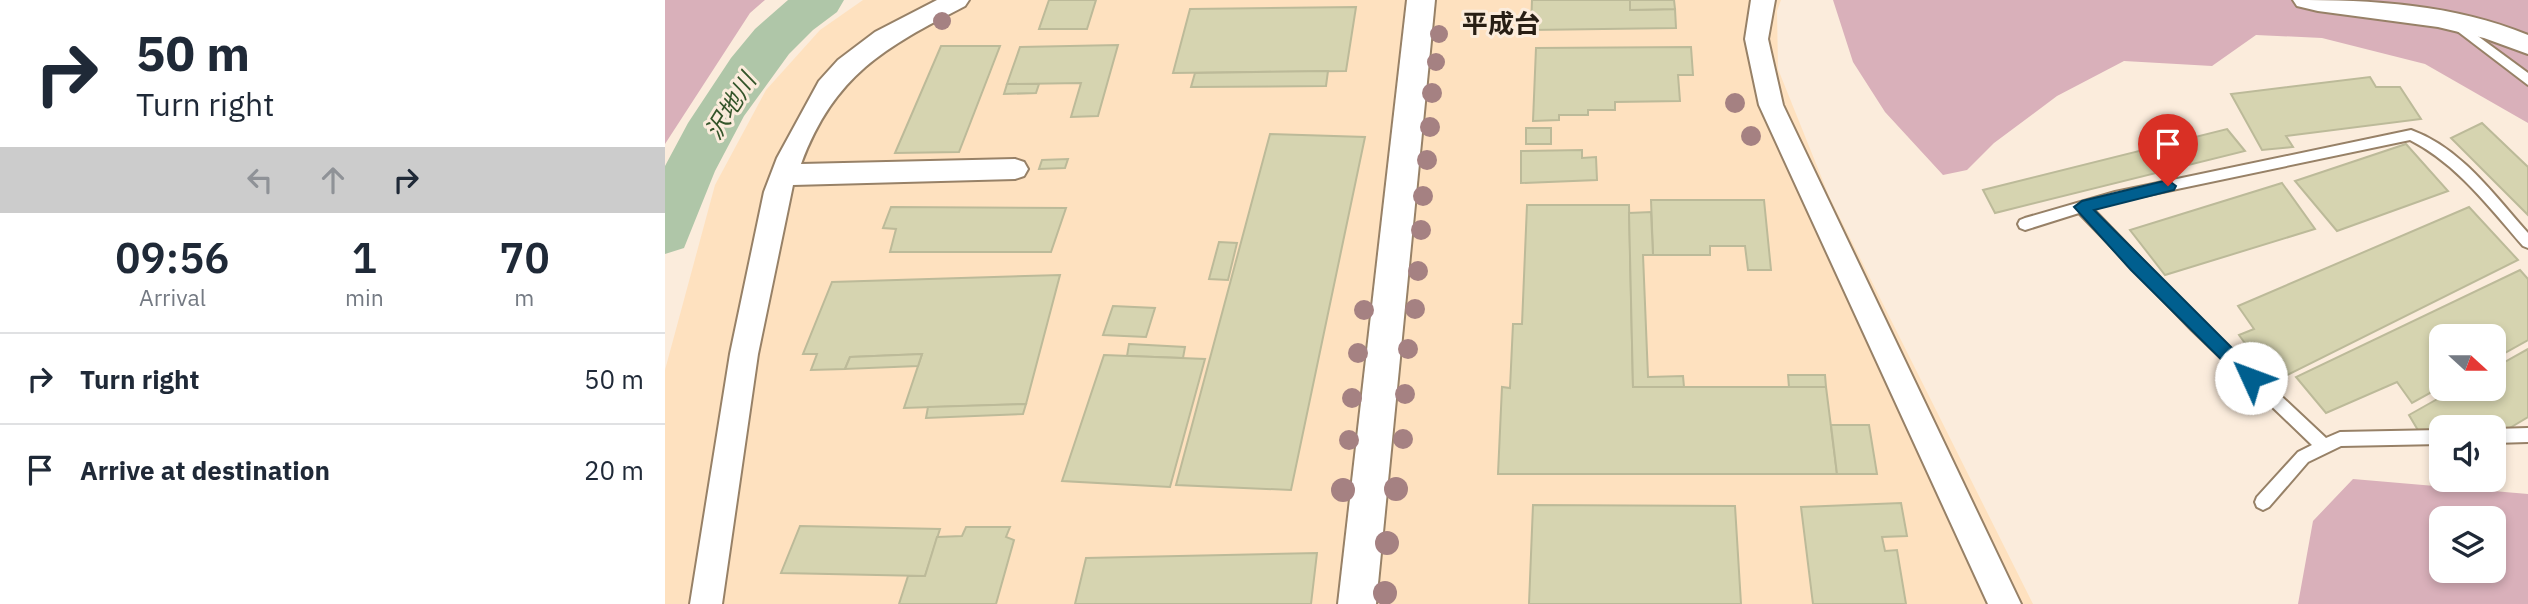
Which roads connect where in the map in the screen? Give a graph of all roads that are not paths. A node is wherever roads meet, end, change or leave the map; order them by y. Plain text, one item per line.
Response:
1 (957, 0) edge
2 (1421, 0) edge
3 (1763, 0) edge
4 (2305, 0) edge
5 (2456, 24) junction
6 (2528, 45) edge
7 (2528, 80) edge
8 (1015, 169) dead end
9 (784, 175) junction
10 (2082, 207) junction
11 (2025, 224) dead end
12 (2528, 242) edge
13 (2528, 435) edge
14 (2506, 436) edge
15 (2429, 437) edge
16 (2324, 446) junction
17 (2263, 502) dead end
18 (706, 604) edge
19 (1357, 604) edge
20 (2005, 604) edge

1 - 9 street
2 - 19 street
3 - 20 street
4 - 5 street
5 - 6 street
5 - 7 lane
8 - 9 street
9 - 18 street
10 - 11 lane
10 - 12 lane
10 - 16 lane
13 - 14 lane
15 - 16 lane
16 - 17 lane

